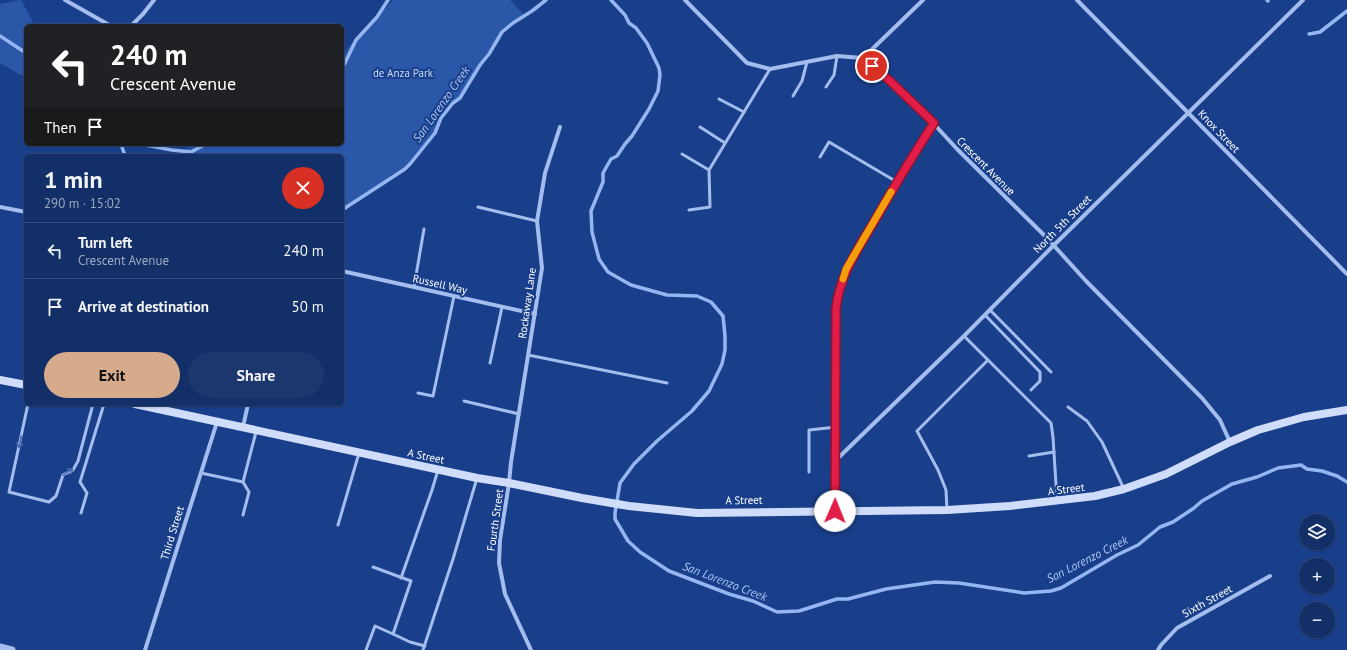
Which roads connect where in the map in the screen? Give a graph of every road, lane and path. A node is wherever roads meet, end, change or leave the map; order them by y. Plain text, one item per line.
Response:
1 (65, 0) edge
2 (154, 0) edge
3 (685, 0) edge
4 (923, 0) edge
5 (1077, 0) edge
6 (1303, 0) edge
7 (107, 24) edge
8 (133, 24) edge
9 (837, 56) junction
10 (863, 58) junction
11 (807, 62) junction
12 (770, 69) junction
13 (826, 87) dead end
14 (793, 96) dead end
15 (719, 99) dead end
16 (744, 112) junction
17 (1188, 113) junction
18 (934, 123) junction
19 (560, 127) dead end
20 (700, 127) dead end
21 (725, 143) junction
22 (682, 154) dead end
23 (820, 157) dead end
24 (709, 170) junction
25 (897, 182) junction
26 (0, 207) edge
27 (478, 207) dead end
28 (689, 210) dead end
29 (24, 212) edge
30 (537, 221) junction
31 (424, 228) dead end
32 (1053, 246) junction
33 (344, 271) edge
34 (1347, 274) edge
35 (414, 287) junction
36 (454, 296) junction
37 (502, 307) junction
38 (990, 310) junction
39 (535, 314) junction
40 (985, 315) junction
41 (964, 336) junction
42 (528, 355) junction
43 (988, 360) junction
44 (490, 363) dead end
45 (1051, 372) dead end
46 (0, 380) edge
47 (667, 383) dead end
48 (24, 385) edge
49 (1031, 390) dead end
50 (418, 393) dead end
51 (464, 401) dead end
52 (28, 406) edge
53 (92, 406) edge
54 (103, 406) edge
55 (144, 406) edge
56 (248, 406) edge
57 (1068, 406) dead end
58 (1347, 410) edge
59 (519, 414) junction
60 (217, 422) junction
61 (243, 427) junction
62 (836, 427) junction
63 (256, 430) junction
64 (1230, 442) junction
65 (1054, 452) junction
66 (359, 453) junction
67 (1029, 456) dead end
68 (834, 462) junction
69 (438, 470) junction
70 (809, 472) dead end
71 (201, 473) junction
72 (477, 478) junction
73 (243, 482) junction
74 (509, 483) junction
75 (1124, 489) junction
76 (1057, 501) junction
77 (947, 510) junction
78 (835, 511) junction
79 (80, 513) dead end
80 (243, 515) dead end
81 (338, 525) dead end
82 (373, 567) dead end
83 (1270, 576) dead end
84 (401, 578) junction
85 (393, 634) junction
86 (0, 647) edge
87 (424, 648) edge
88 (12, 650) edge
89 (146, 650) edge
90 (366, 650) edge
91 (531, 650) edge
92 (1158, 650) edge

1 - 7 street
2 - 8 street
3 - 12 street
4 - 10 street
5 - 17 street, Knox Street
6 - 17 street, North 5th Street
9 - 10 street
9 - 11 street
9 - 13 lane
10 - 18 street, Crescent Avenue
11 - 12 street
11 - 14 lane
12 - 16 lane
15 - 16 lane
16 - 21 lane
17 - 32 street, North 5th Street
17 - 34 street, Knox Street
18 - 25 street
18 - 32 street, Crescent Avenue
19 - 30 street, Rockaway Lane
20 - 21 lane
21 - 24 lane
22 - 24 lane
23 - 25 lane
24 - 28 lane
25 - 62 street
26 - 29 street
27 - 30 lane
30 - 39 street, Rockaway Lane
31 - 35 lane
32 - 38 street, North 5th Street
32 - 64 street, Crescent Avenue
33 - 35 street, Russell Way
35 - 36 street, Russell Way
36 - 37 street, Russell Way
36 - 50 lane
37 - 39 street, Russell Way
37 - 44 lane
38 - 40 street, North 5th Street
38 - 45 lane
39 - 42 street, Rockaway Lane
40 - 41 street, North 5th Street
40 - 49 lane
41 - 43 lane
41 - 68 street, North 5th Street
42 - 47 lane
42 - 59 street, Rockaway Lane
43 - 65 lane
43 - 77 lane
46 - 48 main road
51 - 59 lane
52 -> 53 lane
54 - 79 lane
55 - 60 main road, A Street
56 - 61 street
57 - 75 lane
58 - 64 main road, A Street
59 - 74 street, Rockaway Lane
60 - 61 main road, A Street
60 - 71 street, Third Street
61 - 63 main road, A Street
62 - 68 street
62 - 70 lane
63 - 66 main road, A Street
63 - 73 lane
64 - 75 main road, A Street
65 - 67 lane
65 - 76 lane
66 - 69 main road, A Street
66 - 81 lane
68 - 78 street
69 - 72 main road, A Street
69 - 84 lane
71 - 73 lane
71 - 89 street, Third Street
72 - 74 main road, A Street
72 - 87 lane
73 - 80 lane
74 - 78 main road, A Street
74 - 91 street, Fourth Street
75 - 76 main road, A Street
76 - 77 main road, A Street
77 - 78 main road, A Street
82 - 84 lane
83 - 92 street, Sixth Street
84 - 85 lane
85 - 87 lane
85 - 90 lane
86 - 88 street

